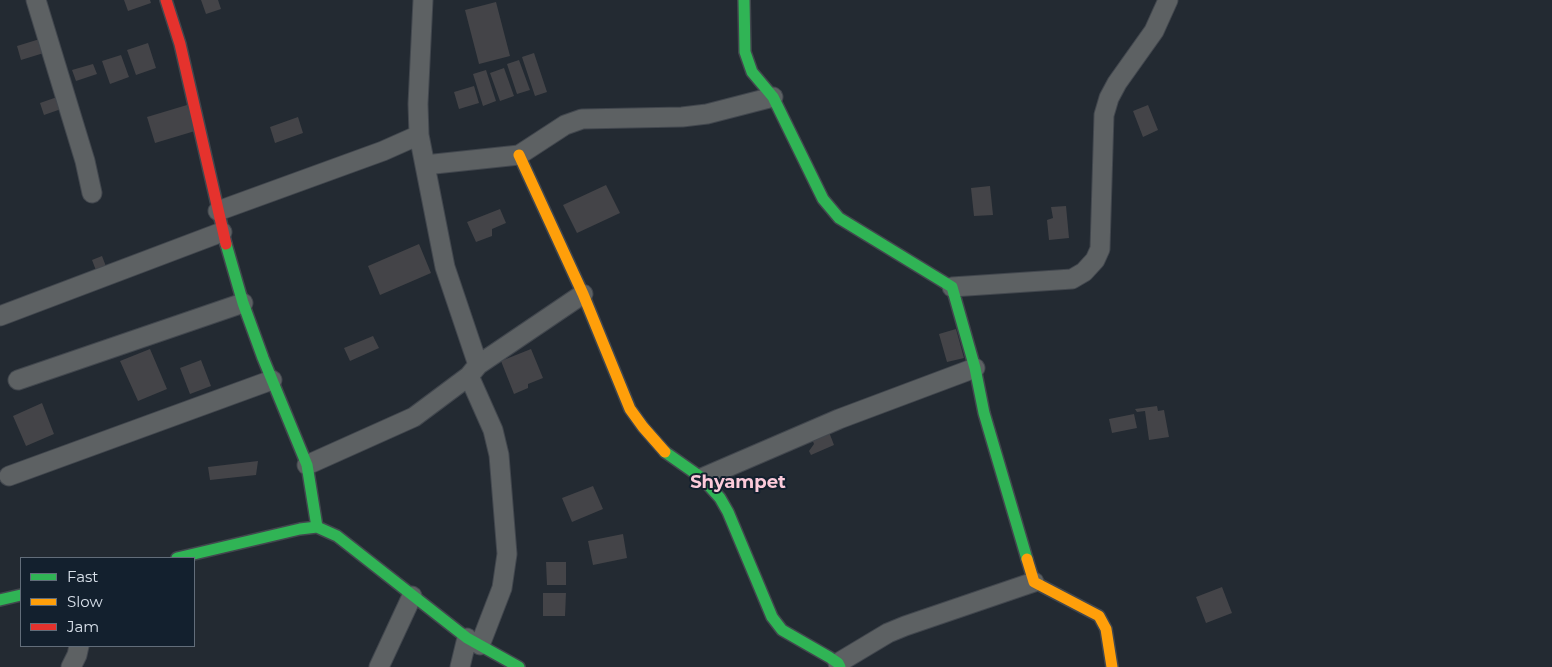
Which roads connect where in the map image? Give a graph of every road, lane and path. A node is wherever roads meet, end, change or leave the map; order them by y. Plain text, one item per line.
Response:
1 (36, 0) edge
2 (166, 0) edge
3 (423, 0) edge
4 (744, 0) edge
5 (1168, 0) edge
6 (773, 97) junction
7 (419, 136) junction
8 (519, 155) junction
9 (425, 165) junction
10 (92, 193) dead end
11 (218, 212) junction
12 (222, 232) junction
13 (952, 287) junction
14 (583, 294) junction
15 (243, 303) junction
16 (0, 316) edge
17 (975, 368) junction
18 (473, 370) junction
19 (18, 380) dead end
20 (272, 380) junction
21 (306, 465) junction
22 (10, 476) dead end
23 (702, 478) junction
24 (317, 527) junction
25 (181, 557) edge
26 (1034, 582) junction
27 (20, 595) edge
28 (412, 596) junction
29 (0, 600) edge
30 (473, 642) junction
31 (79, 647) edge
32 (839, 665) edge
33 (71, 667) edge
34 (379, 667) edge
35 (460, 667) edge
36 (519, 667) edge
37 (1112, 667) edge

1 - 10 street
2 - 11 street
3 - 7 street
4 - 6 street
5 - 13 street
6 - 8 street
6 - 13 street
7 - 9 street
7 - 11 street
8 - 9 street
8 - 14 street
9 - 18 street
11 - 12 street
12 - 15 street
12 - 16 street
13 - 17 street
14 - 18 street
14 - 23 street
15 - 19 street
15 - 20 street
17 - 23 street
17 - 26 street
18 - 21 street
18 - 30 street
20 - 21 street
20 - 22 street
21 - 24 street
23 - 32 street
24 - 25 street
24 - 28 street
26 - 32 street
26 - 37 street
27 - 29 street
28 - 30 street
28 - 34 street
30 - 35 street
30 - 36 street
31 - 33 street

